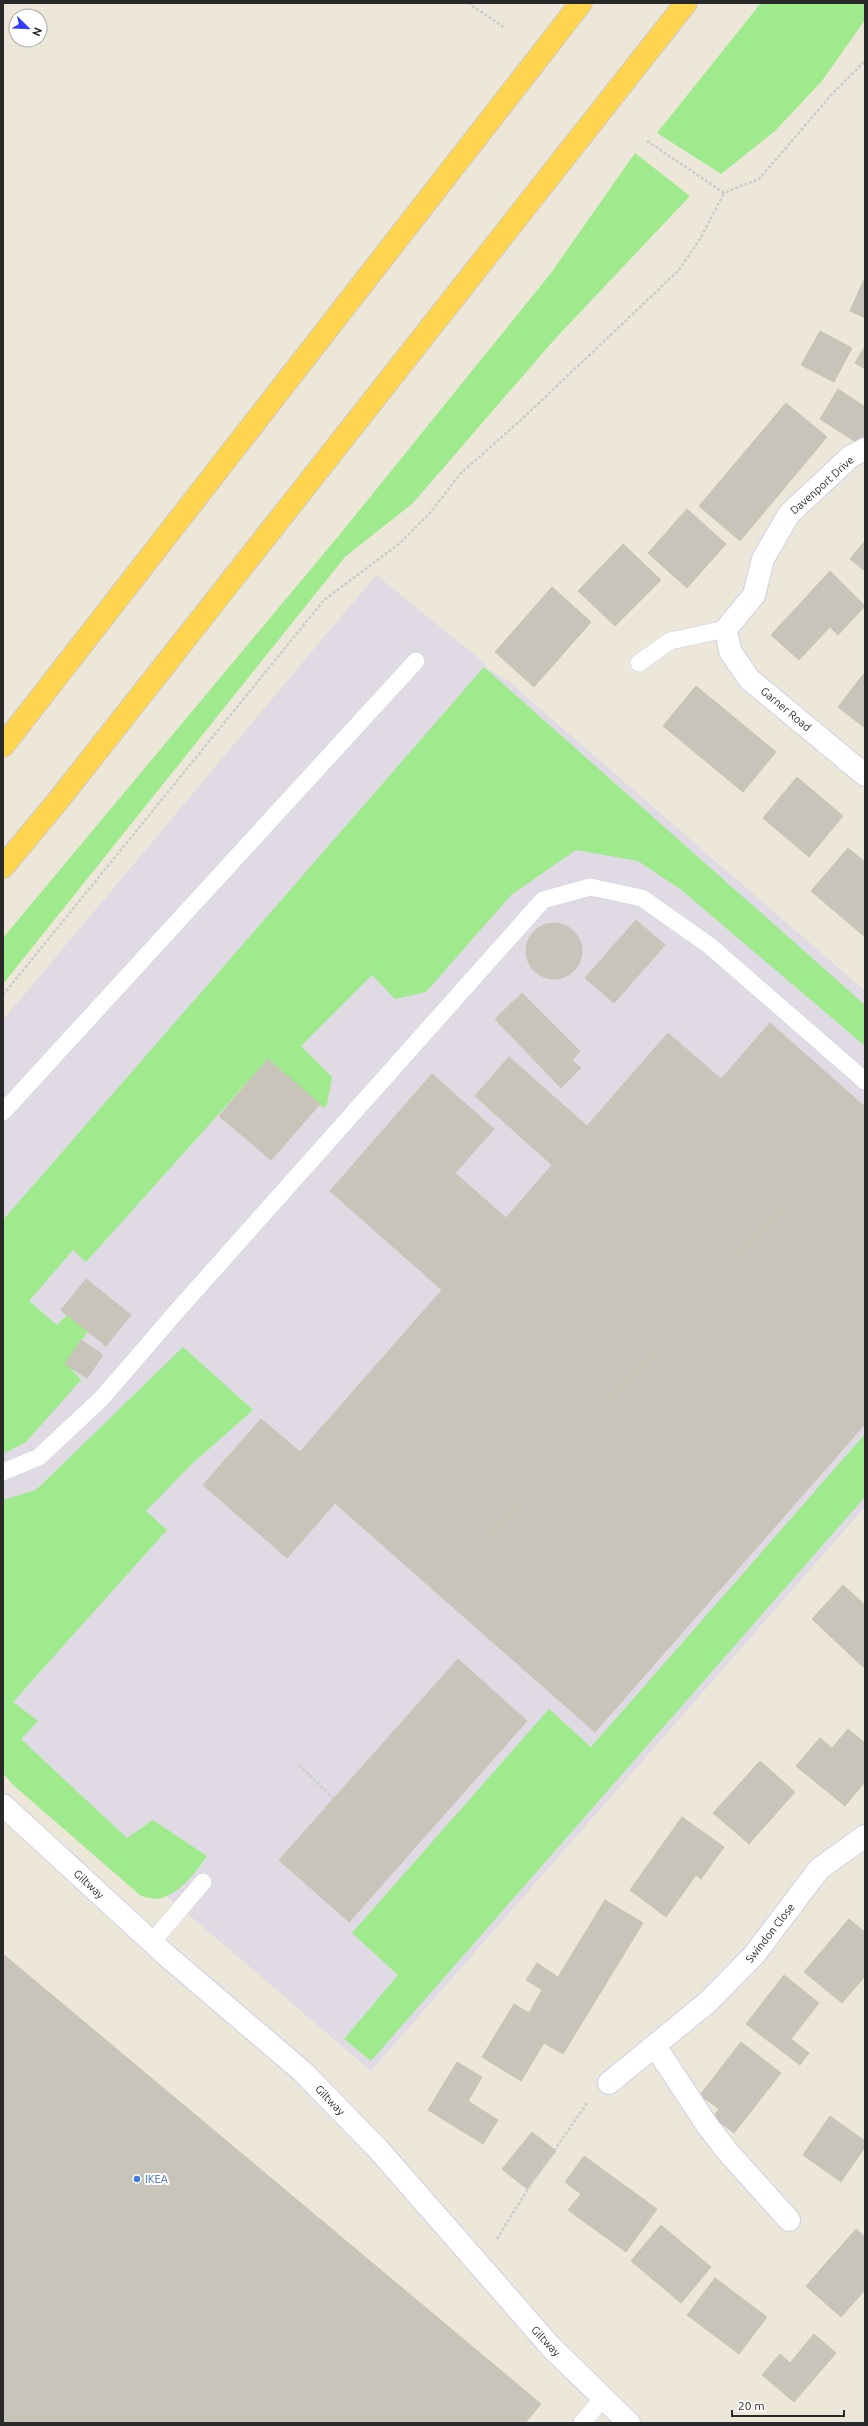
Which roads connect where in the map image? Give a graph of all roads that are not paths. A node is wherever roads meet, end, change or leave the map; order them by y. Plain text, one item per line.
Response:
1 (581, 3) edge
2 (686, 3) edge
3 (865, 449) edge
4 (726, 629) junction
5 (416, 661) dead end
6 (639, 663) dead end
7 (3, 746) edge
8 (865, 774) edge
9 (3, 867) edge
10 (865, 1081) edge
11 (3, 1112) edge
12 (3, 1472) edge
13 (3, 1805) edge
14 (865, 1836) edge
15 (203, 1882) dead end
16 (152, 1942) junction
17 (655, 2046) junction
18 (610, 2083) road end
19 (789, 2220) dead end
20 (603, 2398) junction
21 (582, 2423) edge
22 (629, 2423) edge

1 - 7 highway
2 - 9 highway
3 - 4 street, Davenport Drive
4 - 6 lane
4 - 8 street, Garner Road
5 - 11 lane
10 - 12 lane
13 - 16 street, Giltway
14 - 17 street, Swindon Close
15 - 16 lane
16 - 20 street, Giltway
17 - 18 street, Swindon Close
17 - 19 street
20 - 21 lane
20 - 22 street, Giltway

